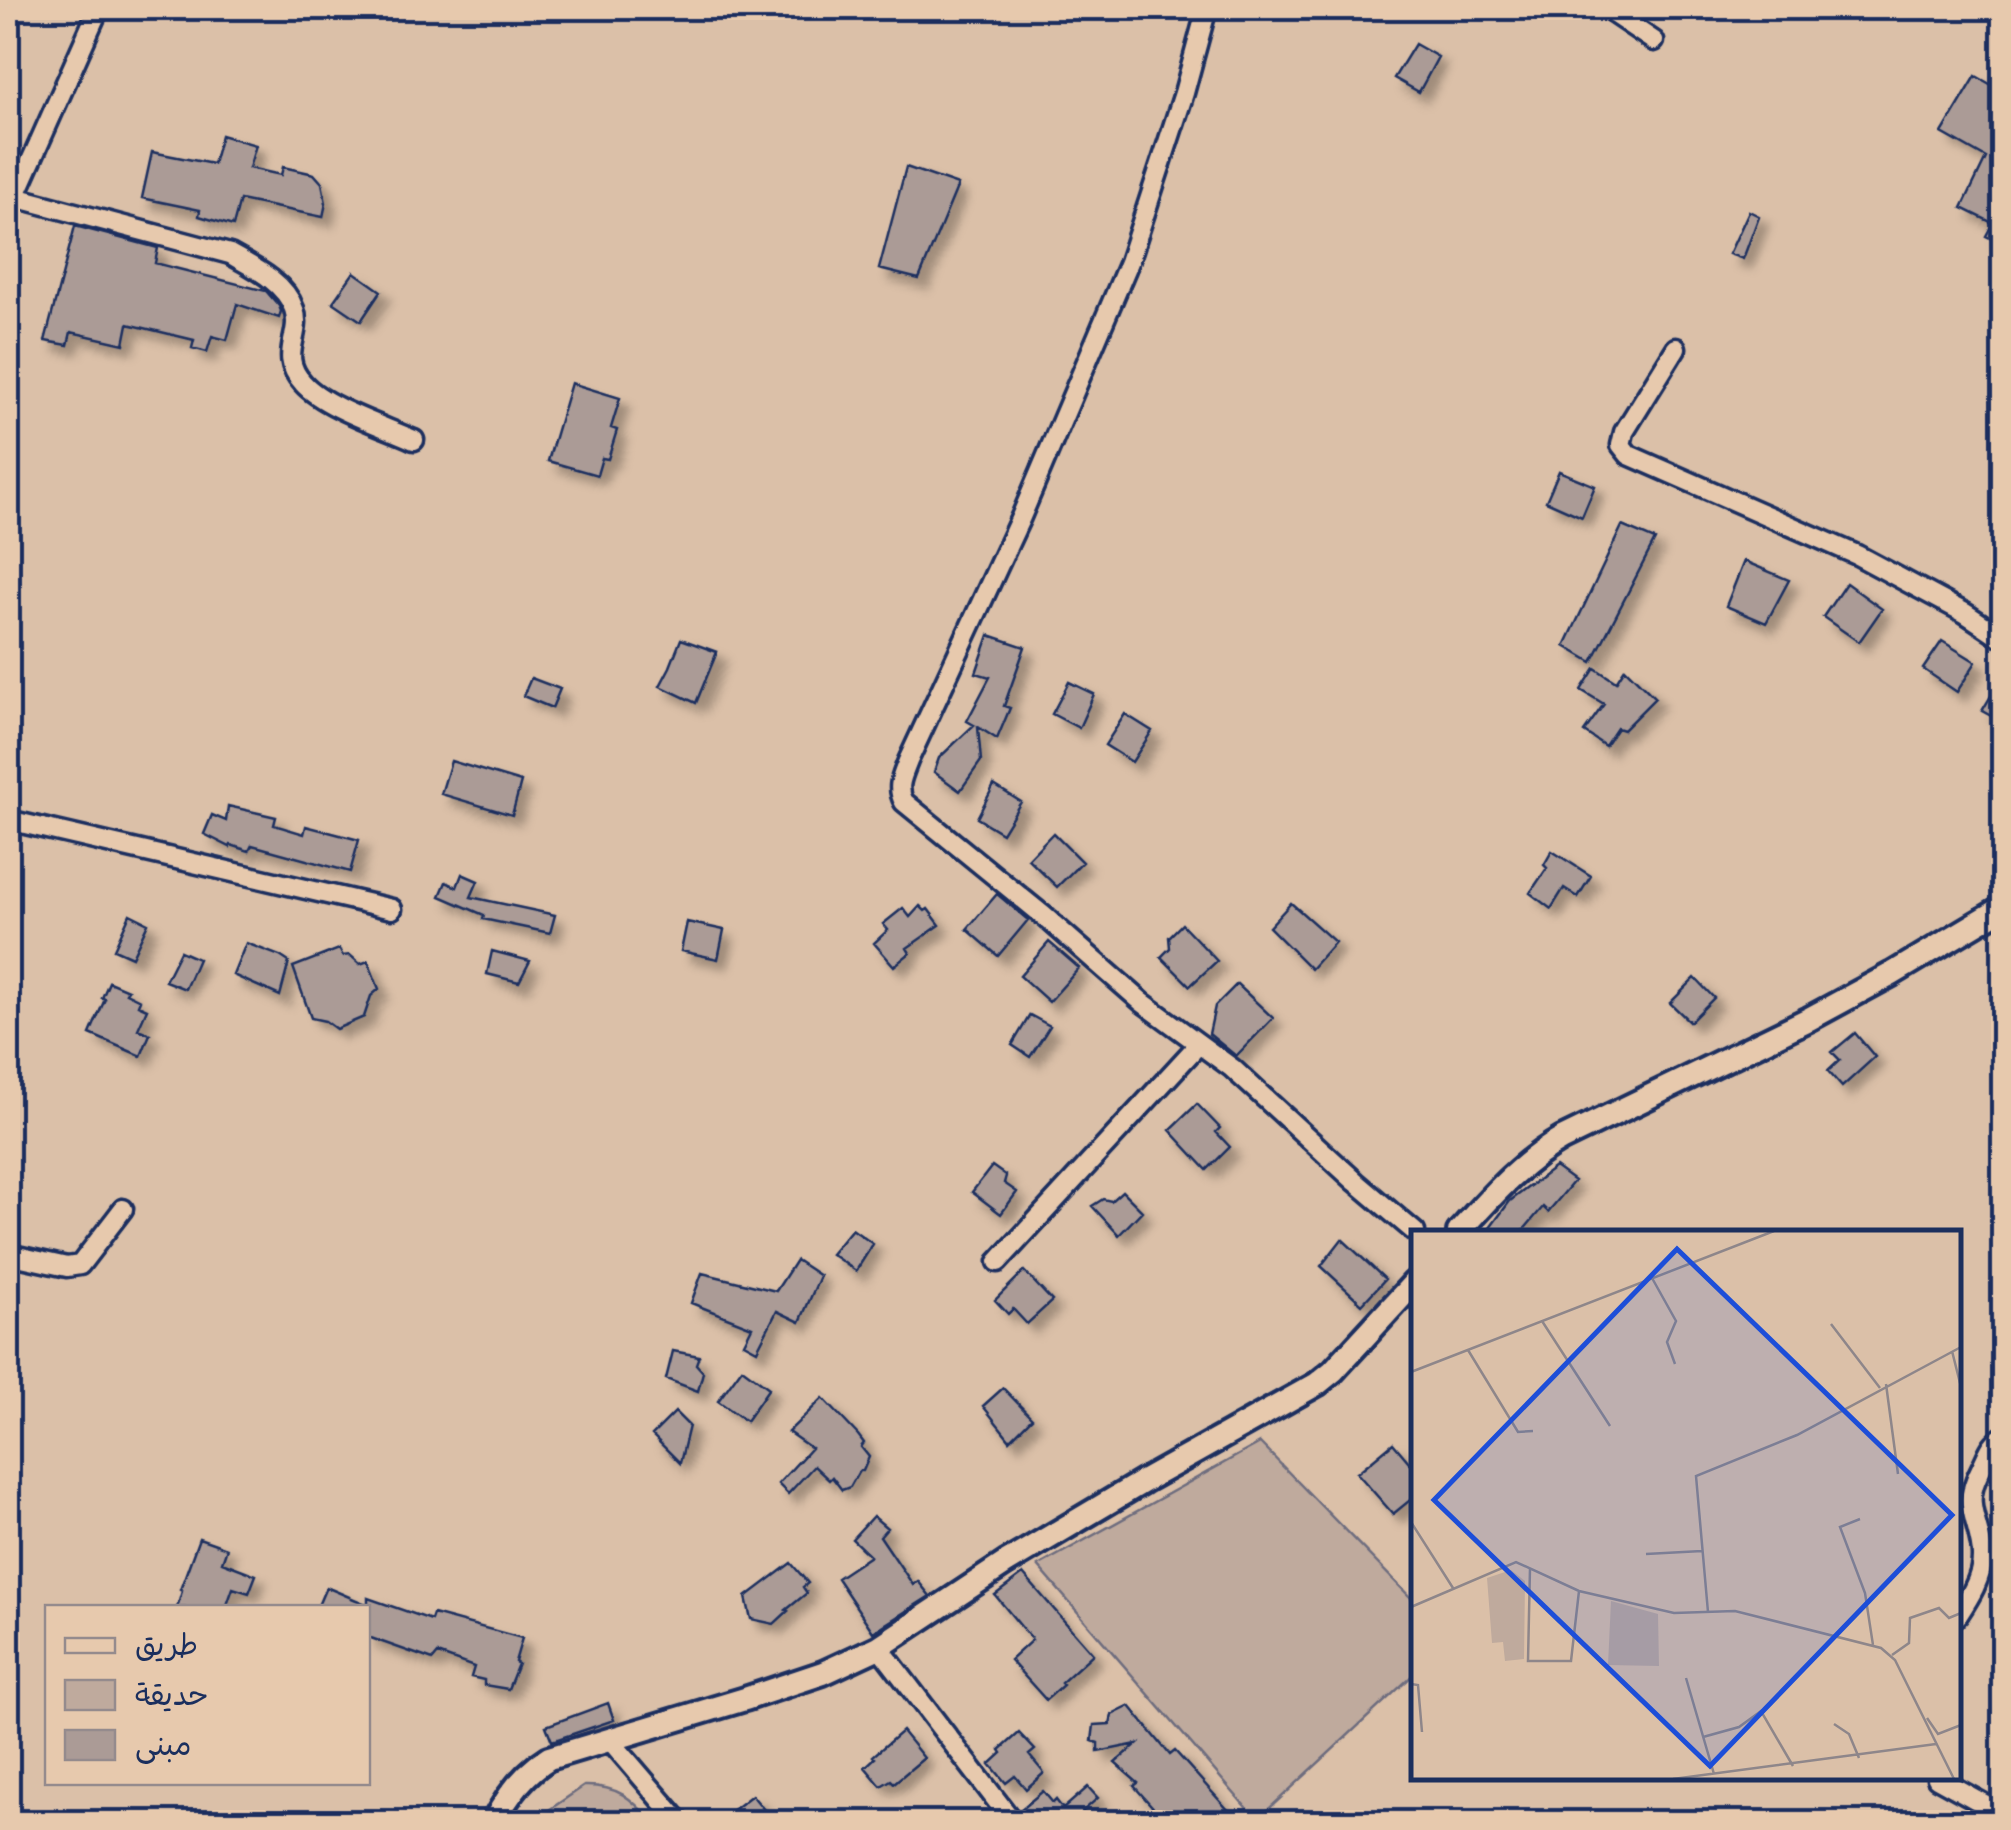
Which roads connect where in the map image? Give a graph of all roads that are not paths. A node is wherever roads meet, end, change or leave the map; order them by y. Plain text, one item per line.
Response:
1 (99, 8) edge
2 (1207, 8) edge
3 (1604, 8) edge
4 (1654, 41) dead end
5 (11, 205) edge
6 (1676, 348) dead end
7 (414, 440) dead end
8 (2004, 639) edge
9 (8, 820) edge
10 (2004, 907) edge
11 (392, 909) dead end
12 (1198, 1045) junction
13 (123, 1209) dead end
14 (1413, 1230) edge
15 (1460, 1230) edge
16 (8, 1254) edge
17 (998, 1262) dead end
18 (1411, 1286) edge
19 (2004, 1436) edge
20 (1961, 1609) edge
21 (879, 1647) junction
22 (609, 1739) junction
23 (1941, 1780) edge
24 (2004, 1816) edge
25 (494, 1822) edge
26 (680, 1822) edge
27 (1013, 1822) edge

1 - 5 street
2 - 12 street
3 - 4 street
5 - 7 street
6 - 8 street
9 - 11 street
10 - 15 main road
12 - 14 street
12 - 17 street
13 - 16 street
18 - 21 main road
19 - 20 street
21 - 22 main road
21 - 27 street
22 - 25 main road
22 - 26 street
23 - 24 street

